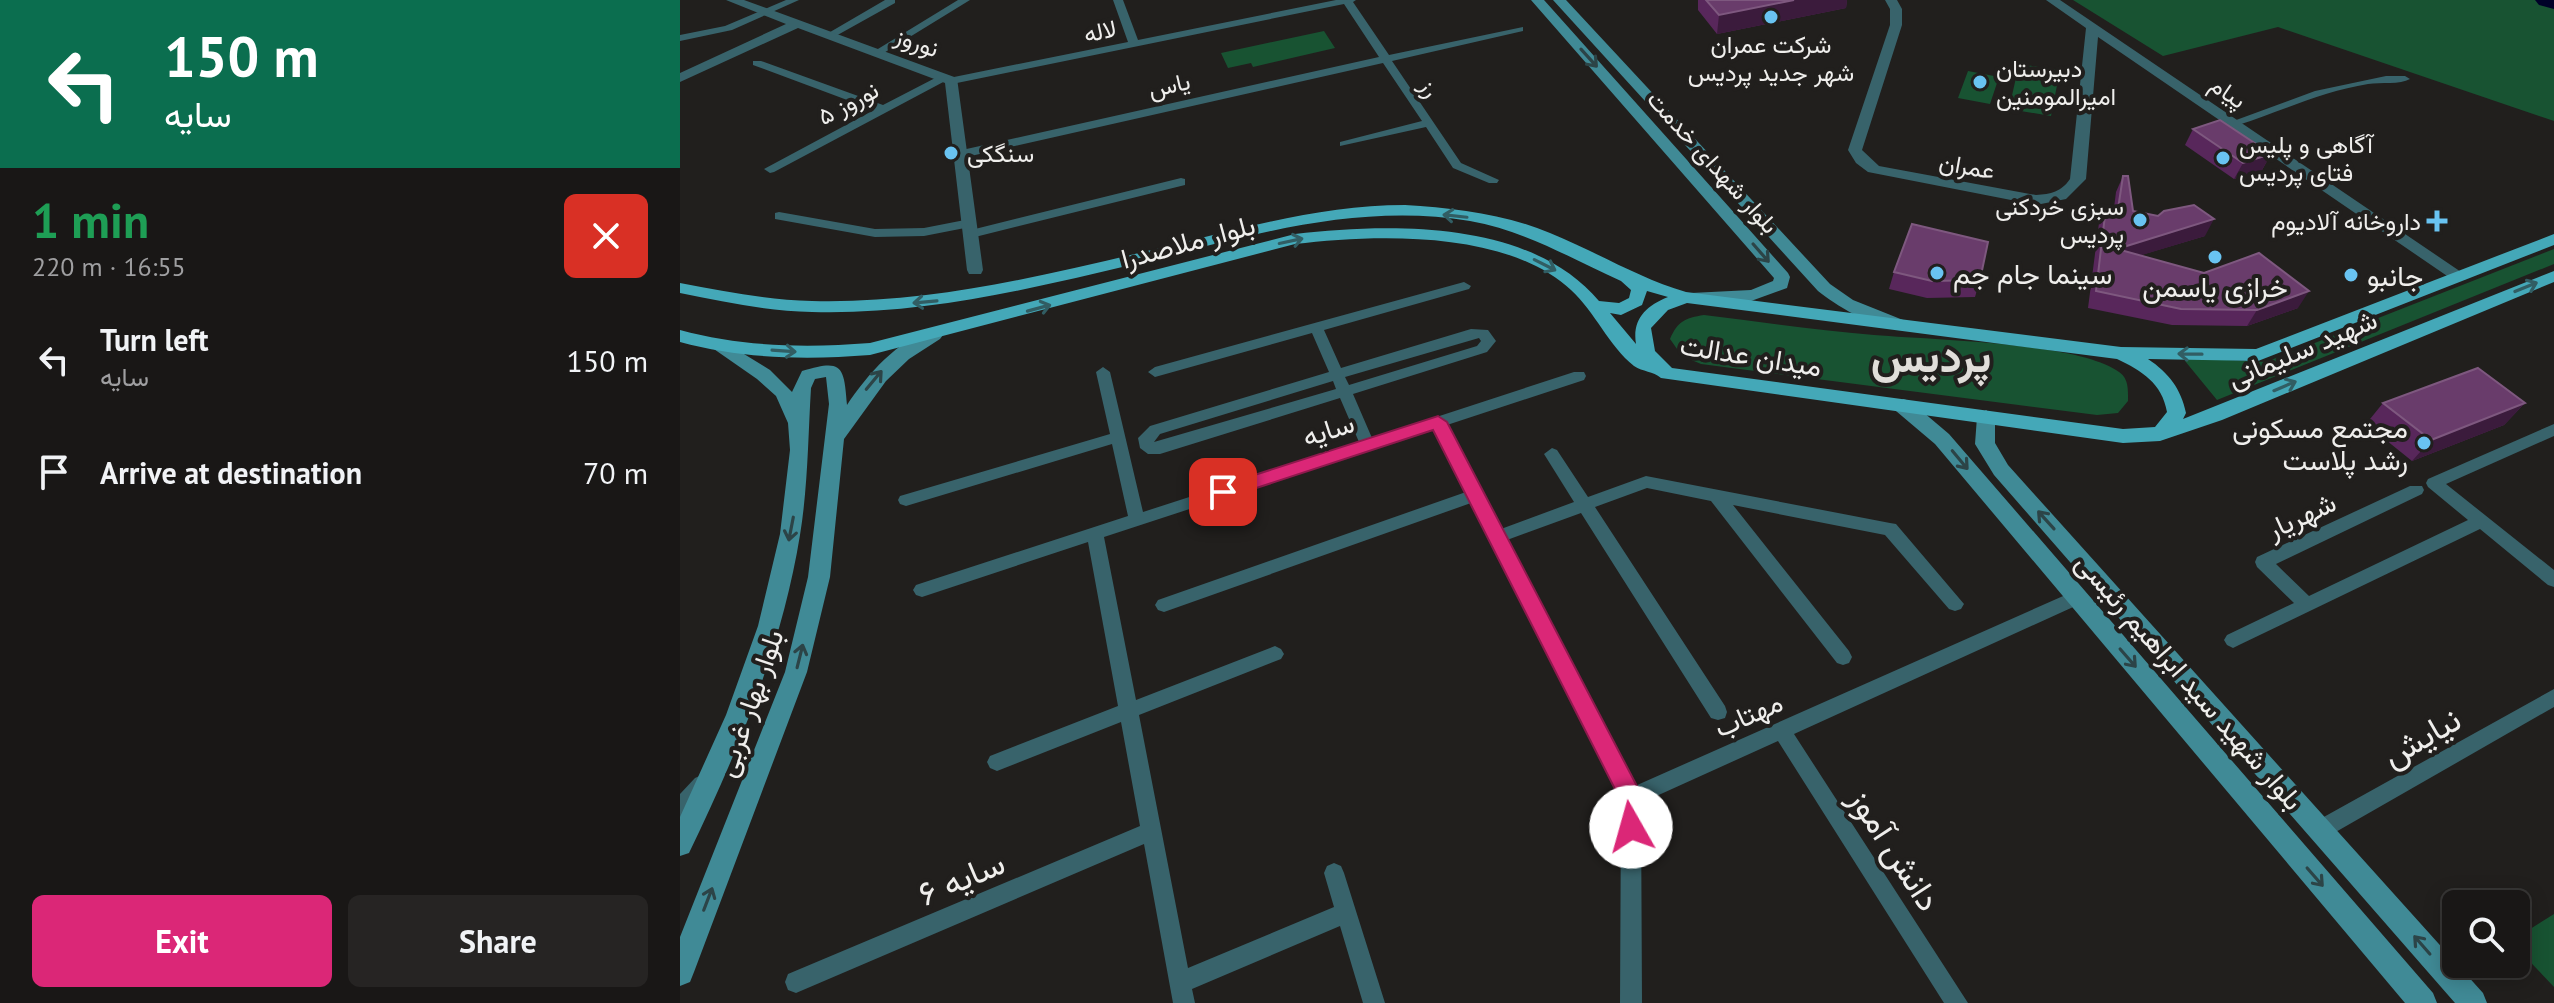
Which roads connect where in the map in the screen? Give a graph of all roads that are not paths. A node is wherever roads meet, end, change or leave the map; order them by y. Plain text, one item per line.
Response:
1 (732, 0) edge
2 (794, 0) edge
3 (890, 0) edge
4 (965, 0) edge
5 (1118, 0) edge
6 (1349, 0) edge
7 (1537, 0) edge
8 (1559, 0) edge
9 (1891, 0) edge
10 (2052, 0) edge
11 (766, 12) junction
12 (798, 23) junction
13 (2092, 27) junction
14 (1519, 29) dead end
15 (830, 35) junction
16 (680, 38) edge
17 (1134, 44) junction
18 (878, 52) junction
19 (1385, 59) junction
20 (757, 63) dead end
21 (680, 78) edge
22 (948, 79) junction
23 (2405, 79) dead end
24 (883, 109) junction
25 (1427, 123) junction
26 (2234, 123) junction
27 (1344, 144) dead end
28 (962, 154) junction
29 (770, 169) dead end
30 (1493, 180) dead end
31 (1181, 182) dead end
32 (779, 216) dead end
33 (970, 228) junction
34 (2554, 239) edge
35 (975, 270) dead end
36 (2459, 276) junction
37 (2554, 276) edge
38 (1627, 278) junction
39 (1464, 286) dead end
40 (680, 288) edge
41 (1686, 297) junction
42 (1594, 306) junction
43 (1897, 324) junction
44 (1316, 327) junction
45 (934, 335) junction
46 (680, 336) edge
47 (720, 347) junction
48 (2121, 353) junction
49 (1103, 372) dead end
50 (1155, 372) dead end
51 (1667, 374) junction
52 (1337, 375) junction
53 (1579, 376) dead end
54 (1344, 391) junction
55 (1903, 406) junction
56 (1986, 417) junction
57 (1438, 422) junction
58 (2554, 430) edge
59 (2160, 434) junction
60 (1118, 437) junction
61 (799, 444) junction
62 (834, 444) junction
63 (1368, 445) junction
64 (1552, 454) dead end
65 (2416, 490) dead end
66 (1475, 495) junction
67 (1716, 495) junction
68 (906, 500) dead end
69 (1586, 504) junction
70 (1137, 521) junction
71 (2481, 521) junction
72 (1095, 534) junction
73 (1497, 537) junction
74 (2554, 580) edge
75 (922, 590) dead end
76 (2076, 598) junction
77 (1955, 604) dead end
78 (2306, 604) junction
79 (1164, 605) dead end
80 (2233, 640) dead end
81 (1275, 654) dead end
82 (1843, 657) dead end
83 (2554, 697) edge
84 (1129, 711) junction
85 (1718, 712) dead end
86 (1781, 730) junction
87 (997, 762) dead end
88 (715, 775) junction
89 (1631, 798) junction
90 (680, 811) edge
91 (2320, 830) junction
92 (1152, 831) junction
93 (680, 844) edge
94 (2290, 847) junction
95 (1334, 873) dead end
96 (1347, 912) junction
97 (680, 972) edge
98 (796, 982) dead end
99 (1182, 993) edge
100 (1374, 1003) edge
101 (1631, 1003) edge
102 (1957, 1003) edge
103 (2423, 1003) edge
104 (2473, 1003) edge

1 - 11 street, نوروز
2 - 11 street
3 - 15 street
4 - 18 street
5 - 17 street
6 - 17 street, لاله
6 - 19 street, رز
7 -> 41 main road, بلوار شهدای خدمت
8 - 43 main road, بلوار شهدای خدمت
9 - 13 street, عمران
10 - 13 street, پیام
11 - 12 street, نوروز
11 - 16 street
12 - 15 street, نوروز
12 - 21 street
13 - 26 street, پیام
14 - 19 street, یاس
15 - 18 street, نوروز
17 - 22 street, لاله
18 - 22 street, نوروز
19 - 25 street, رز
19 - 28 street, یاس
20 - 24 street
22 - 24 street, نوروز ۵
22 - 28 street, نوروز
23 - 26 street
24 - 29 street, نوروز ۵
25 - 27 street
25 - 30 street, رز
26 - 36 street, پیام
28 - 33 street, نوروز
31 - 33 street
32 - 33 street
33 - 35 street, نوروز
34 - 36 main road
36 -> 48 main road
59 -> 37 main road, شهید سلیمانی
38 -> 40 main road, بلوار ملاصدرا
38 - 41 main road, بلوار ملاصدرا
38 - 42 main road
39 - 44 street
41 - 43 main road, میدان عدالت
41 - 51 main road, میدان عدالت
45 -> 42 main road, بلوار ملاصدرا
42 - 51 main road, بلوار ملاصدرا
43 - 48 main road, میدان عدالت
44 - 50 street
44 - 52 street
47 -> 45 main road, بلوار ملاصدرا
62 -> 45 main road
46 - 47 main road, بلوار ملاصدرا
47 - 61 main road
48 - 59 main road, میدان عدالت
49 - 60 street
51 - 55 main road, میدان عدالت
52 - 54 street
52 - 54 street
52 - 54 street
53 - 57 street, سایه
54 - 63 street
55 - 56 main road, میدان عدالت
55 -> 76 main road, بلوار شهید سید ابراهیم رئیسی
56 - 59 main road, میدان عدالت
91 -> 56 main road, بلوار شهید سید ابراهیم رئیسی
57 - 63 street, سایه
57 - 66 street
58 - 71 street
60 - 68 street
60 - 70 street
61 - 62 main road, بلوار بهار غربی
61 -> 88 main road, بلوار بهار غربی
97 -> 62 main road, بلوار بهار غربی
63 - 70 street, سایه
64 - 69 street
65 - 78 street, شهریار
66 - 73 street
66 - 79 street
67 - 69 street
67 - 77 street
67 - 82 street
69 - 73 street
69 - 85 street
70 - 72 street, سایه
71 - 74 street
71 - 78 street
72 - 75 street, سایه
72 - 84 street
73 - 89 street
76 - 86 street, مهتاب
76 -> 94 main road, بلوار شهید سید ابراهیم رئیسی
78 - 80 street
81 - 84 street
83 - 91 street, نیایش
84 - 87 street
84 - 92 street
86 - 89 street, مهتاب
86 - 102 street, دانش آموز
88 - 90 street
88 - 93 main road, بلوار بهار غربی
89 - 101 street
91 - 94 main road
104 -> 91 main road, بلوار شهید سید ابراهیم رئیسی
92 - 98 street, سایه ۶
92 - 99 street
94 -> 103 main road, بلوار شهید سید ابراهیم رئیسی
95 - 96 street
96 - 99 street
96 - 100 street

